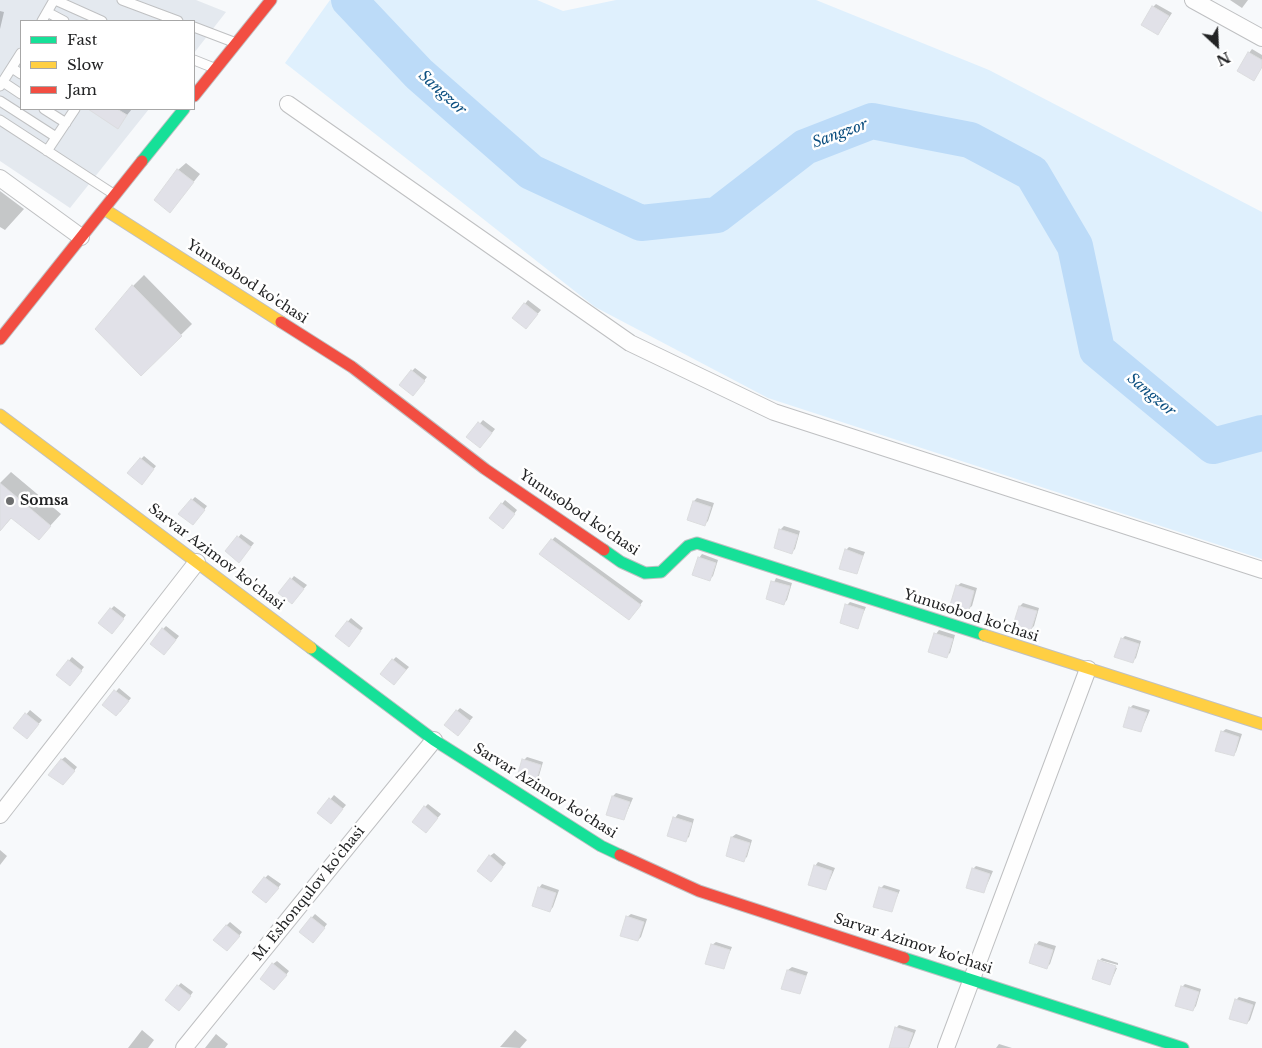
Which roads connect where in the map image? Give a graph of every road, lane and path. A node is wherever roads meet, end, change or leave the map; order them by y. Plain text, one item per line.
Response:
1 (54, 0) edge
2 (122, 0) edge
3 (272, 0) edge
4 (1193, 0) edge
5 (47, 12) junction
6 (43, 20) edge
7 (62, 20) edge
8 (100, 20) edge
9 (175, 20) edge
10 (195, 27) edge
11 (1262, 38) edge
12 (236, 43) junction
13 (20, 56) edge
14 (195, 60) edge
15 (12, 68) junction
16 (216, 68) junction
17 (20, 73) edge
18 (1, 84) edge
19 (20, 94) edge
20 (195, 95) edge
21 (0, 101) edge
22 (288, 104) dead end
23 (46, 110) edge
24 (74, 110) edge
25 (183, 110) edge
26 (0, 120) edge
27 (66, 123) junction
28 (56, 137) junction
29 (47, 151) junction
30 (0, 178) edge
31 (116, 195) junction
32 (104, 209) junction
33 (81, 237) junction
34 (0, 339) edge
35 (0, 415) edge
36 (197, 562) junction
37 (1262, 570) edge
38 (1088, 669) junction
39 (1262, 724) edge
40 (434, 740) junction
41 (0, 815) edge
42 (971, 978) junction
43 (184, 1048) edge
44 (946, 1048) edge
45 (1183, 1048) edge

1 - 5 lane
1 - 8 lane
2 - 9 lane
3 - 12 street
4 - 11 street
5 - 6 lane
5 - 7 lane
10 - 12 lane
12 - 16 street
13 - 15 lane
14 - 16 lane
15 - 17 lane
15 - 18 lane
16 - 20 street
18 - 19 lane
21 - 28 lane
22 - 37 street
23 - 27 lane
24 - 27 lane
25 - 31 street
26 - 29 lane
27 - 28 lane
28 - 29 lane
29 - 31 lane
30 - 33 street
31 - 32 street
32 - 33 street
32 - 38 street, Yunusobod ko'chasi
33 - 34 street
35 - 36 street, Sarvar Azimov ko'chasi
36 - 40 street, Sarvar Azimov ko'chasi
36 - 41 street
38 - 39 street, Yunusobod ko'chasi
38 - 42 street
40 - 42 street, Sarvar Azimov ko'chasi
40 - 43 street, M. Eshonqulov ko'chasi
42 - 44 street
42 - 45 street, Sarvar Azimov ko'chasi

